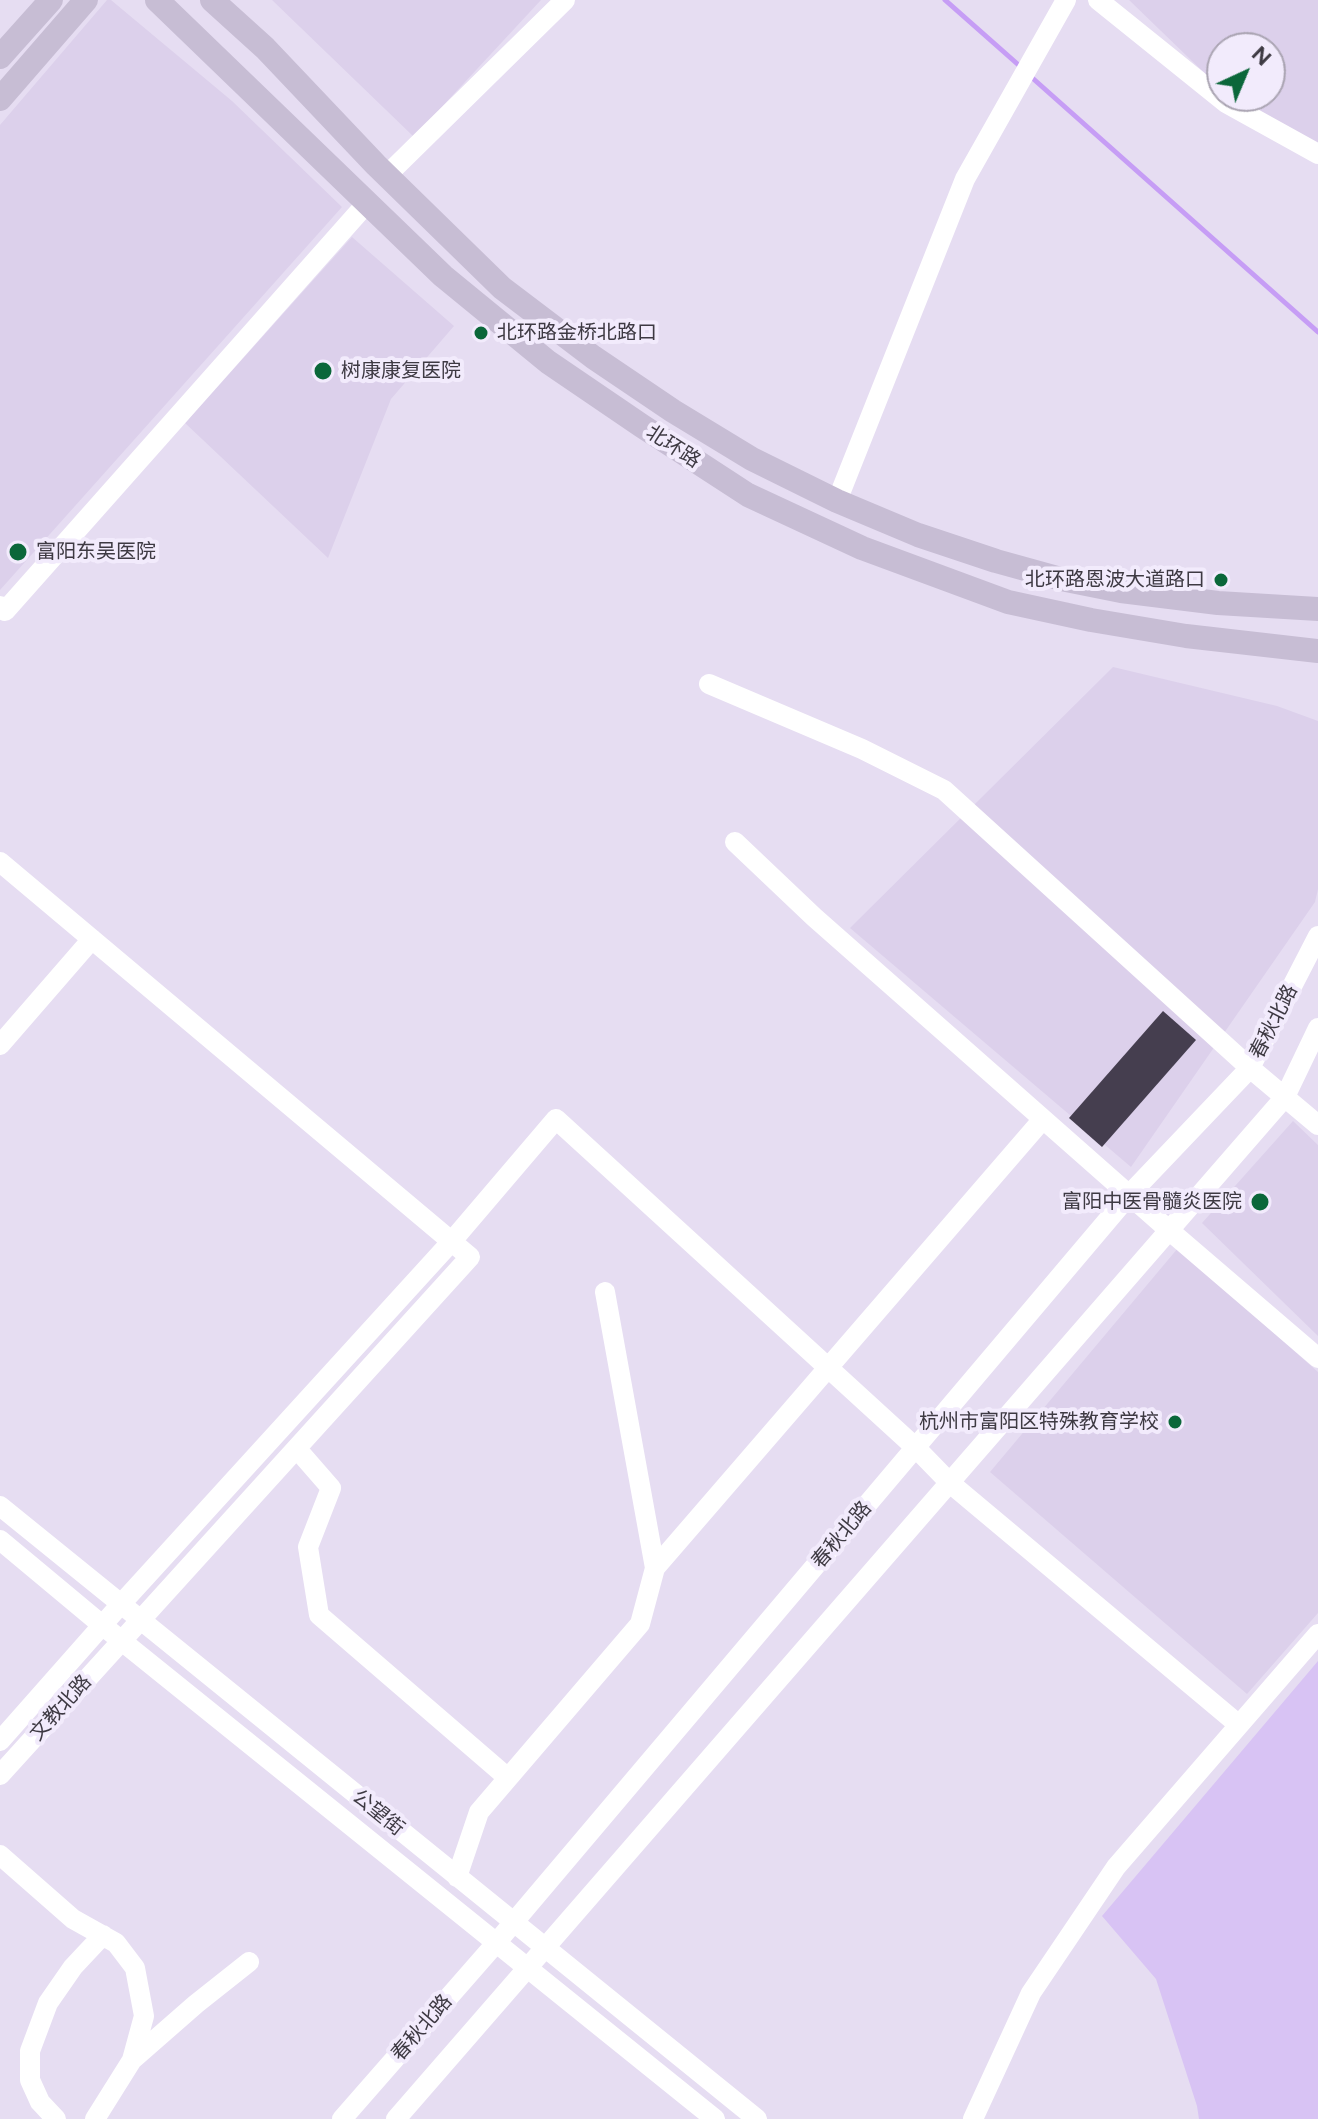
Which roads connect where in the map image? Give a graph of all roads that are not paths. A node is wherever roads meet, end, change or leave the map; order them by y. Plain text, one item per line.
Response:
1 (51, 0) edge
2 (86, 0) edge
3 (157, 0) edge
4 (212, 0) edge
5 (565, 0) edge
6 (1066, 0) edge
7 (1098, 0) edge
8 (0, 57) edge
9 (0, 99) edge
10 (1318, 154) edge
11 (387, 175) junction
12 (367, 203) junction
13 (837, 501) junction
14 (0, 606) edge
15 (1318, 609) edge
16 (1318, 651) edge
17 (709, 684) dead end
18 (735, 842) dead end
19 (0, 862) edge
20 (1318, 936) edge
21 (92, 939) junction
22 (1318, 1028) edge
23 (0, 1045) edge
24 (1250, 1068) junction
25 (1285, 1097) junction
26 (1043, 1119) junction
27 (1318, 1125) edge
28 (1129, 1195) junction
29 (1170, 1231) junction
30 (452, 1241) junction
31 (605, 1292) dead end
32 (1318, 1358) edge
33 (827, 1367) junction
34 (916, 1448) junction
35 (297, 1449) junction
36 (950, 1483) junction
37 (0, 1506) edge
38 (0, 1540) edge
39 (655, 1568) junction
40 (121, 1604) junction
41 (140, 1620) junction
42 (102, 1625) junction
43 (1318, 1634) edge
44 (122, 1641) junction
45 (1239, 1725) junction
46 (0, 1741) edge
47 (0, 1775) edge
48 (508, 1778) junction
49 (0, 1855) edge
50 (457, 1877) junction
51 (514, 1923) junction
52 (103, 1935) junction
53 (497, 1942) junction
54 (545, 1948) junction
55 (249, 1962) dead end
56 (527, 1968) junction
57 (132, 2060) junction
58 (56, 2119) edge
59 (95, 2119) edge
60 (342, 2119) edge
61 (396, 2119) edge
62 (715, 2119) edge
63 (757, 2119) edge
64 (973, 2119) edge

1 - 8 main road
2 - 9 main road
3 - 12 main road, 北环路
4 - 11 main road, 北环路
5 - 11 street
6 - 13 street
7 - 10 street
11 - 13 main road, 北环路
12 - 14 street
12 - 16 main road, 北环路
13 - 15 main road, 北环路
17 - 24 street
18 - 26 street
19 - 21 street
20 - 24 street, 春秋北路
21 - 23 street
21 - 30 street
22 - 25 street, 春秋北路
24 - 25 street
24 - 28 street, 春秋北路
25 - 27 street
25 - 29 street, 春秋北路
26 - 28 street
26 - 33 street
28 - 29 street
28 - 34 street, 春秋北路
29 - 32 street
29 - 36 street, 春秋北路
30 - 33 street, 文教北路
30 - 35 street, 文教北路
30 - 40 street, 文教北路
31 - 39 street
33 - 34 street
33 - 39 street
34 - 36 street
34 - 51 street, 春秋北路
35 - 41 street, 文教北路
35 - 48 street
36 - 45 street
36 - 54 street, 春秋北路
37 - 40 street, 公望街
38 - 42 street, 公望街
39 - 48 street
40 - 41 street, 公望街
40 - 42 street, 文教北路
41 - 44 street, 文教北路
41 - 50 street, 公望街
42 - 44 street, 公望街
42 - 46 street, 文教北路
43 - 45 street
44 - 47 street, 文教北路
44 - 53 street, 公望街
45 - 64 street
48 - 50 street
49 - 52 street
50 - 51 street, 公望街
51 - 53 street, 春秋北路
51 - 54 street, 公望街
52 - 57 street
52 - 58 street
53 - 56 street, 公望街
53 - 60 street, 春秋北路
54 - 56 street, 春秋北路
54 - 63 street, 公望街
55 - 57 street
56 - 61 street, 春秋北路
56 - 62 street, 公望街
57 - 59 street

